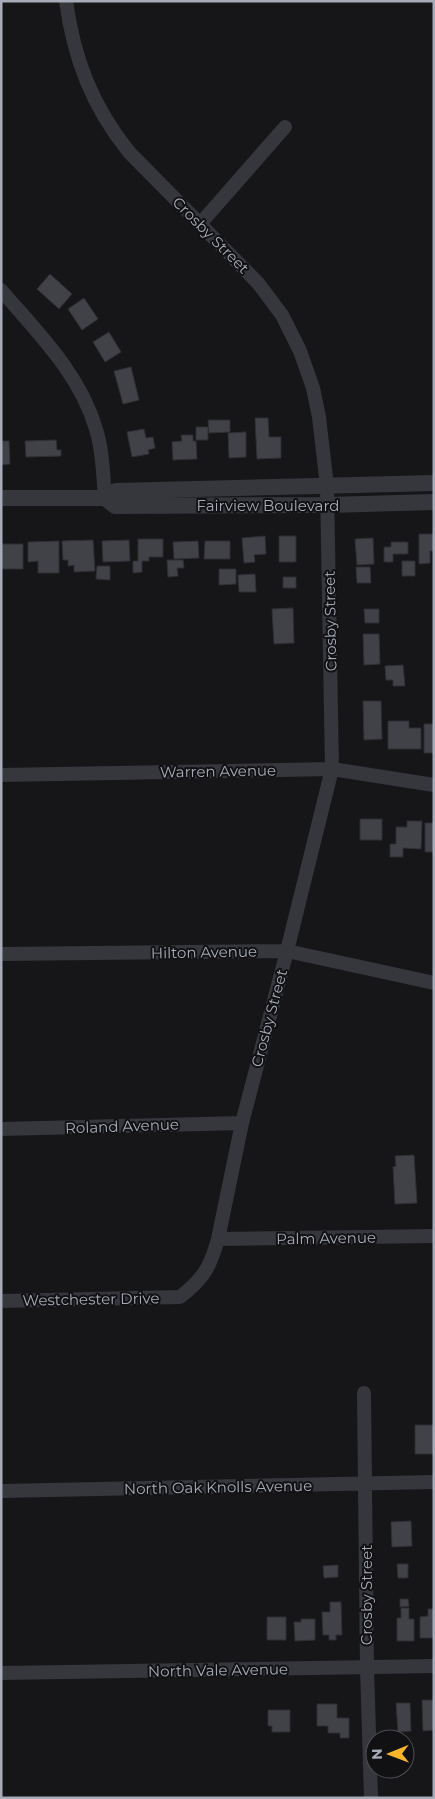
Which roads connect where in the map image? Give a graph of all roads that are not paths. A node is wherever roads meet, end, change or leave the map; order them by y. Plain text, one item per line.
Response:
1 (66, 1) edge
2 (284, 127) dead end
3 (200, 224) junction
4 (1, 290) edge
5 (434, 483) edge
6 (327, 486) junction
7 (1, 498) edge
8 (105, 498) junction
9 (434, 502) edge
10 (328, 505) junction
11 (332, 769) junction
12 (1, 775) edge
13 (434, 785) edge
14 (287, 951) junction
15 (1, 954) edge
16 (434, 983) edge
17 (242, 1123) junction
18 (1, 1129) edge
19 (434, 1236) edge
20 (218, 1239) junction
21 (180, 1297) joint
22 (1, 1301) edge
23 (364, 1393) dead end
24 (434, 1482) edge
25 (366, 1484) junction
26 (1, 1491) edge
27 (434, 1666) edge
28 (367, 1668) junction
29 (1, 1673) edge
30 (371, 1798) edge

1 - 3 street, Crosby Street
2 - 3 street
3 - 6 street, Crosby Street
4 - 8 street
5 - 6 street, Fairview Boulevard
6 - 8 street, Fairview Boulevard
6 - 10 street, Crosby Street
7 - 8 street, Fairview Boulevard
8 - 10 street, Fairview Boulevard
9 - 10 street, Fairview Boulevard
10 - 11 street, Crosby Street
11 - 12 street, Warren Avenue
11 - 13 street, Warren Avenue
11 - 14 street, Crosby Street
14 - 15 street, Hilton Avenue
14 - 16 street, Hilton Avenue
14 - 17 street, Crosby Street
17 - 18 street, Roland Avenue
17 - 20 street, Crosby Street
19 - 20 street, Palm Avenue
20 - 21 street, Crosby Street
21 - 22 street, Westchester Drive
23 - 25 street, Crosby Street
24 - 25 street, North Oak Knolls Avenue
25 - 26 street, North Oak Knolls Avenue
25 - 28 street, Crosby Street
27 - 28 street, North Vale Avenue
28 - 29 street, North Vale Avenue
28 - 30 street, Crosby Street

